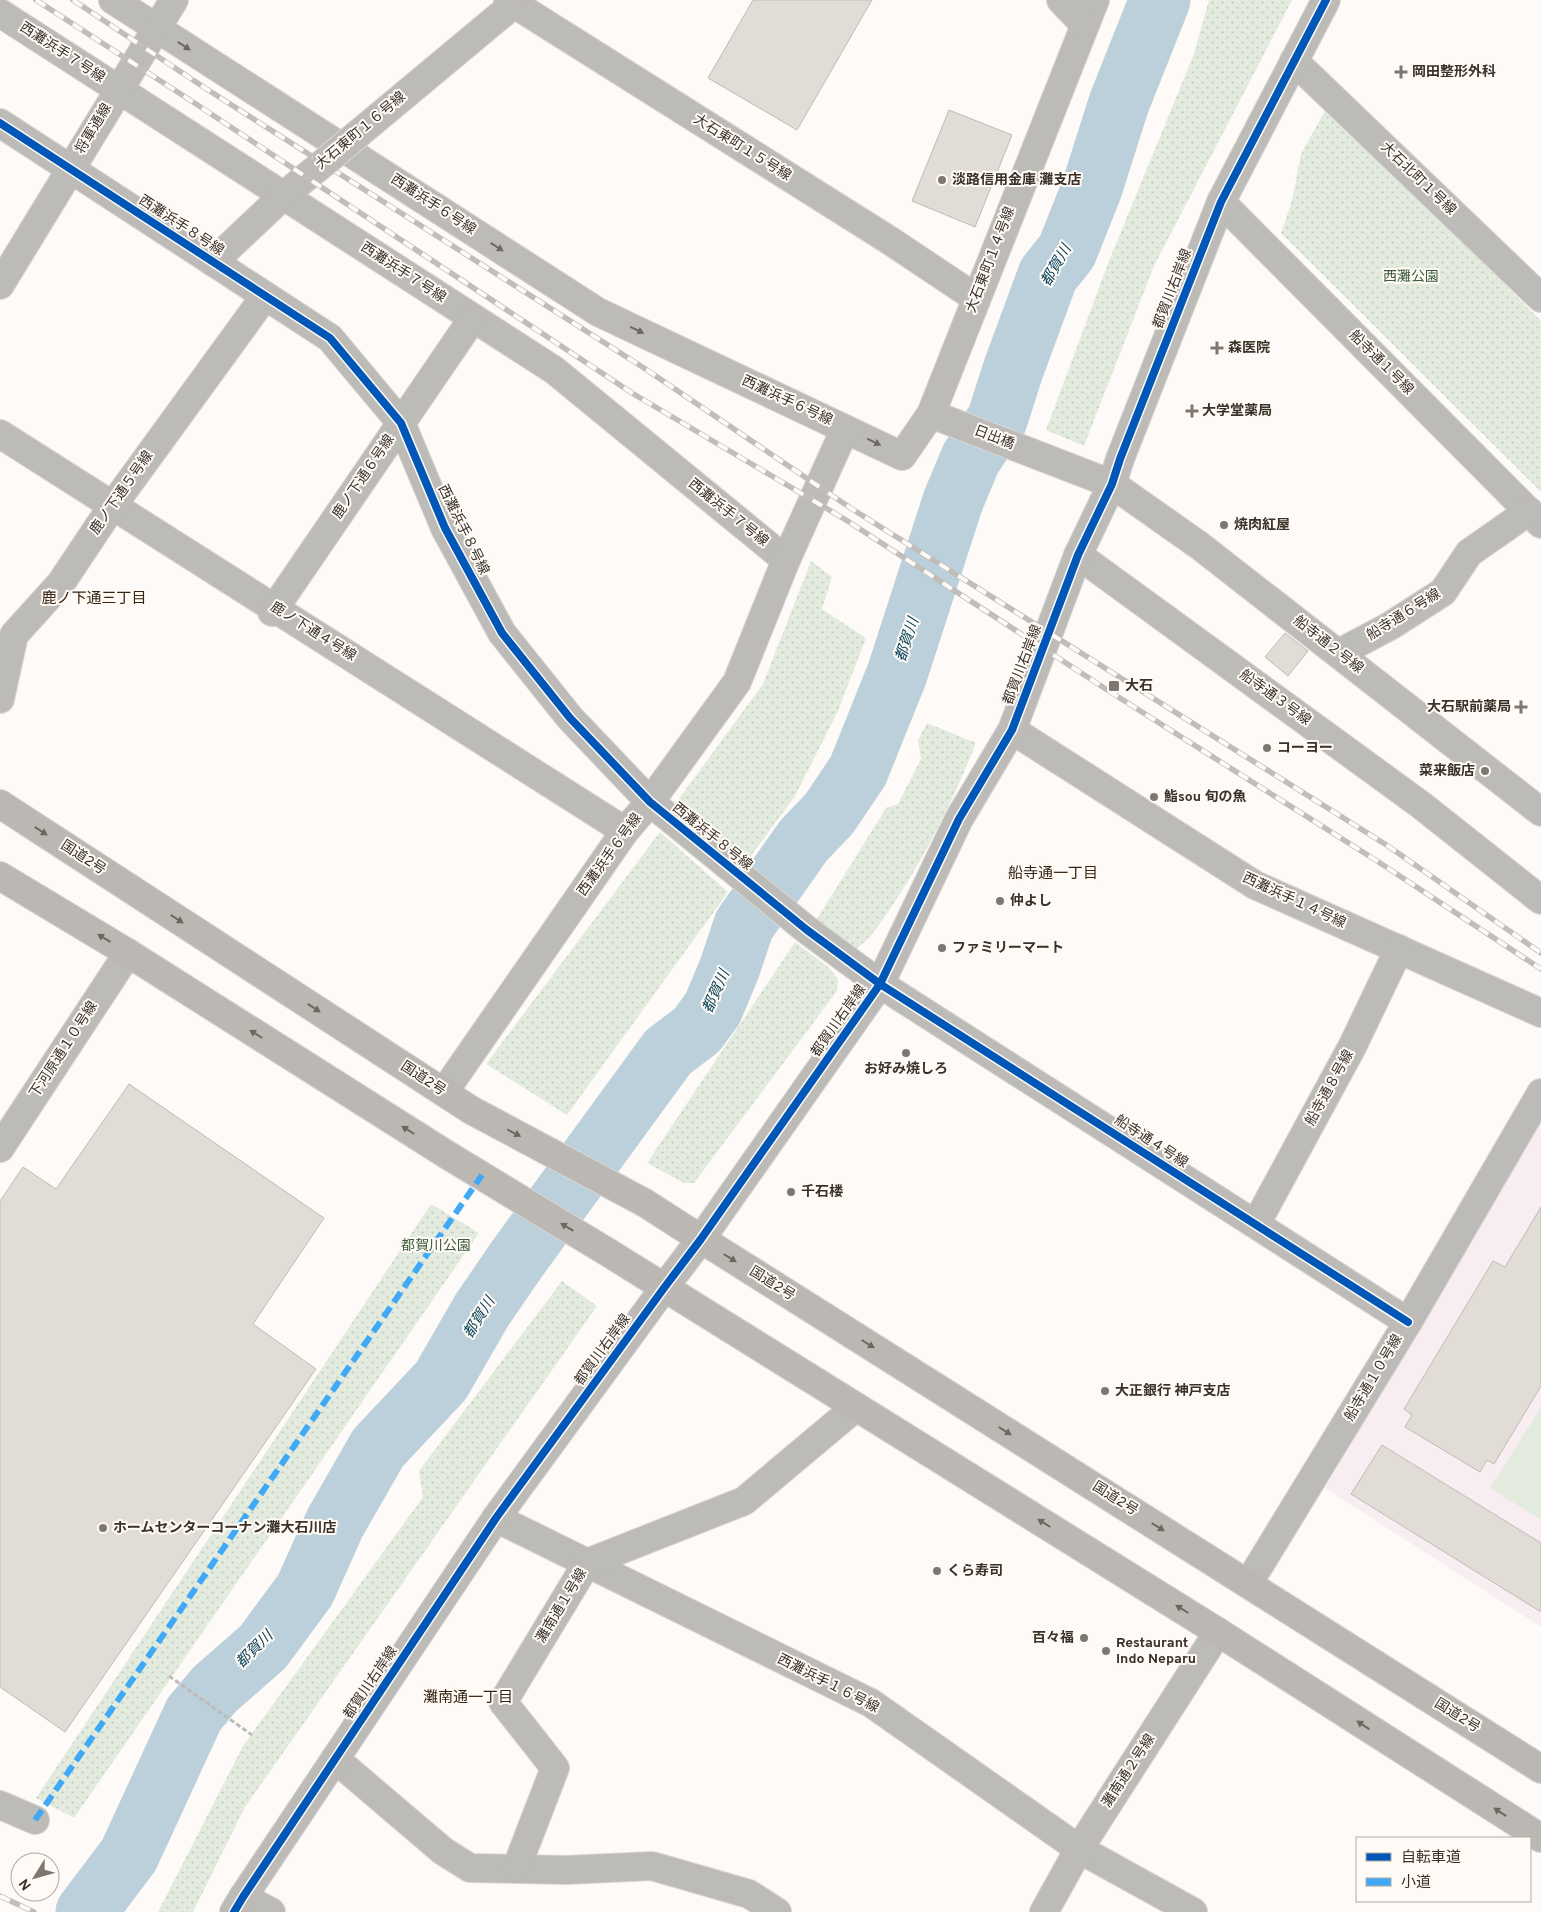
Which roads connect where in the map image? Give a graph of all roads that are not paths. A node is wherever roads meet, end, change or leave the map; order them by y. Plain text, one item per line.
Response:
1 (113, 0) edge
2 (174, 0) edge
3 (1061, 0) edge
4 (1326, 0) edge
5 (511, 2) edge
6 (1089, 12) edge
7 (0, 13) edge
8 (156, 28) junction
9 (1294, 61) junction
10 (118, 89) junction
11 (0, 123) edge
12 (70, 169) junction
13 (283, 196) junction
14 (1221, 202) junction
15 (213, 262) junction
16 (0, 286) edge
17 (265, 296) junction
18 (976, 298) junction
19 (1541, 298) edge
20 (473, 318) junction
21 (940, 418) junction
22 (401, 423) junction
23 (845, 429) junction
24 (0, 434) edge
25 (1112, 484) junction
26 (113, 505) junction
27 (1535, 517) edge
28 (1078, 555) junction
29 (786, 560) junction
30 (274, 610) junction
31 (1339, 654) junction
32 (0, 699) edge
33 (1012, 730) junction
34 (650, 802) junction
35 (0, 804) edge
36 (1541, 812) edge
37 (625, 831) junction
38 (0, 876) edge
39 (1541, 900) edge
40 (1399, 949) junction
41 (128, 953) junction
42 (880, 984) junction
43 (1541, 1013) edge
44 (444, 1092) junction
45 (1541, 1093) edge
46 (0, 1148) edge
47 (1256, 1224) junction
48 (701, 1239) junction
49 (664, 1288) junction
50 (1408, 1322) junction
51 (856, 1406) junction
52 (496, 1518) junction
53 (587, 1563) junction
54 (1248, 1584) junction
55 (1218, 1632) junction
56 (335, 1759) junction
57 (1541, 1768) edge
58 (0, 1805) edge
59 (34, 1820) dead end
60 (1541, 1838) edge
61 (1079, 1849) junction
62 (516, 1869) junction
63 (238, 1904) edge
64 (270, 1912) edge
65 (777, 1912) edge
66 (1044, 1912) edge
67 (1193, 1912) edge

1 - 8 street, 西灘浜手６号線
2 - 8 street, 将軍通線
3 - 6 street
4 - 9 street, 都賀川右岸線
5 - 13 street, 大石東町１６号線, bridge
5 - 18 street, 大石東町１５号線
6 - 18 street, 大石東町１４号線
7 - 10 street, 西灘浜手７号線
8 - 10 street, 将軍通線
8 -> 23 street, 西灘浜手６号線
9 - 14 street, 都賀川右岸線
9 - 19 street, 大石北町１号線
10 - 12 street, 将軍通線
10 - 13 street, 西灘浜手７号線
11 - 12 street, 西灘浜手８号線
12 - 15 street, 西灘浜手８号線
12 - 16 street, 将軍通線
13 - 15 street, 大石東町１６号線
13 - 20 street, 西灘浜手７号線
14 - 25 street, 都賀川右岸線
14 - 27 street, 船寺通１号線
15 - 17 street, 西灘浜手８号線
17 - 22 street, 西灘浜手８号線
17 - 26 street, 鹿ノ下通５号線
18 - 21 street, 大石東町１４号線
20 - 22 street, 鹿ノ下通６号線
20 - 29 street, 西灘浜手７号線
23 -> 21 street, 大石東町１４号線
21 - 25 street, 日出橋
22 - 30 street, 鹿ノ下通６号線
22 - 34 street, 西灘浜手８号線
23 - 29 street, 西灘浜手６号線
24 - 26 street, 鹿ノ下通４号線
25 - 28 street, 都賀川右岸線
25 - 31 street, 船寺通２号線
26 - 30 street, 鹿ノ下通４号線
26 - 32 street, 鹿ノ下通５号線
27 - 31 street, 船寺通６号線
28 - 33 street, 都賀川右岸線
28 - 39 street, 船寺通３号線
29 - 34 street, 西灘浜手６号線
30 - 37 street, 鹿ノ下通４号線
31 - 36 street, 船寺通２号線
33 - 40 street, 西灘浜手１４号線
33 - 42 street, 都賀川右岸線
34 - 37 street, 西灘浜手６号線
34 - 42 street, 西灘浜手８号線
35 -> 44 highway, 国道2号
37 - 44 street, 西灘浜手６号線
41 -> 38 highway
40 - 43 street, 西灘浜手１４号線
40 - 47 street, 船寺通８号線
41 - 46 street, 下河原通１０号線
49 -> 41 highway
42 - 47 street, 船寺通４号線
42 - 48 street, 都賀川右岸線
44 -> 48 highway, 国道2号
45 - 50 street, 船寺通１０号線
47 - 50 street, 船寺通４号線
48 - 49 street, 都賀川右岸線
48 -> 54 highway, 国道2号
49 - 51 highway
49 - 52 street, 都賀川右岸線
50 - 54 street, 船寺通１０号線
51 - 53 street, 灘南通１号線
55 -> 51 highway
52 - 53 street, 西灘浜手１６号線
52 - 56 street, 都賀川右岸線
53 - 61 street, 西灘浜手１６号線
53 - 62 street, 灘南通１号線
54 - 57 highway, 国道2号
60 -> 55 highway
55 - 61 street, 灘南通２号線
56 - 62 street
56 - 63 street, 都賀川右岸線
58 - 59 street
61 - 66 street, 灘南通２号線
61 - 67 street, 西灘浜手１６号線
62 - 65 street
63 - 64 street

